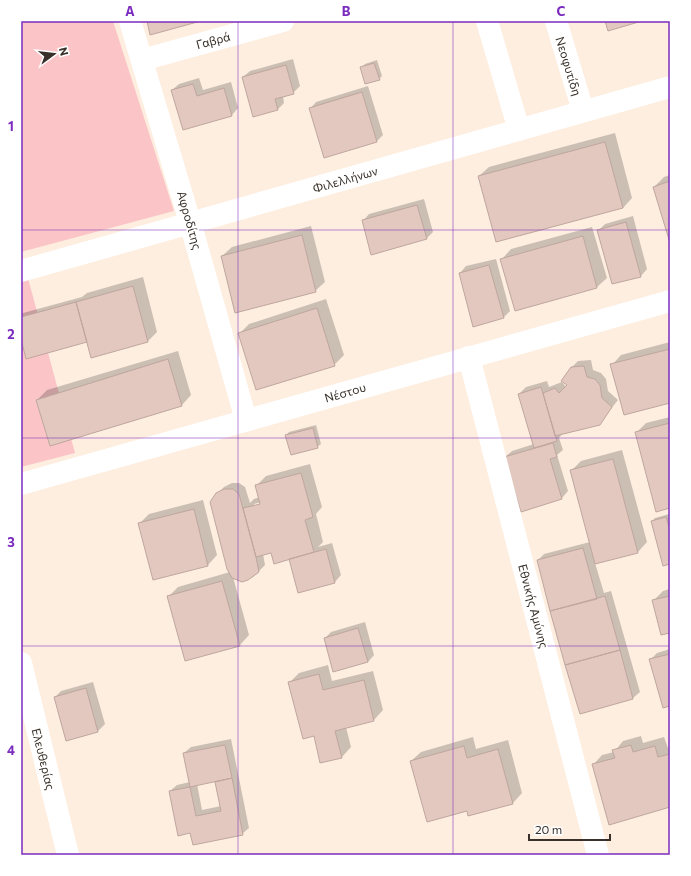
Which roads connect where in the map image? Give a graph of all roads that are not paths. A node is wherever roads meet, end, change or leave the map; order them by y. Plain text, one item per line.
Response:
1 (130, 21) edge
2 (283, 21) edge
3 (487, 21) edge
4 (556, 21) edge
5 (142, 60) junction
6 (670, 87) edge
7 (583, 111) junction
8 (519, 130) junction
9 (190, 222) junction
10 (21, 272) edge
11 (670, 301) edge
12 (469, 357) junction
13 (246, 420) junction
14 (21, 484) edge
15 (21, 663) edge
16 (68, 855) edge
17 (598, 855) edge

1 - 5 street, Αφροδίτης
2 - 5 street, Γαβρά
3 - 8 street
4 - 7 street, Νεοφυτίδη
5 - 9 street, Αφροδίτης
6 - 7 street, Φιλελλήνων
7 - 8 street, Φιλελλήνων
8 - 9 street, Φιλελλήνων
9 - 10 street, Φιλελλήνων
9 - 13 street, Αφροδίτης
11 - 12 street, Νέστου
12 - 13 street, Νέστου
12 - 17 street, Εθνικής Αμύνης
13 - 14 street, Νέστου
15 - 16 street, Ελευθερίας

